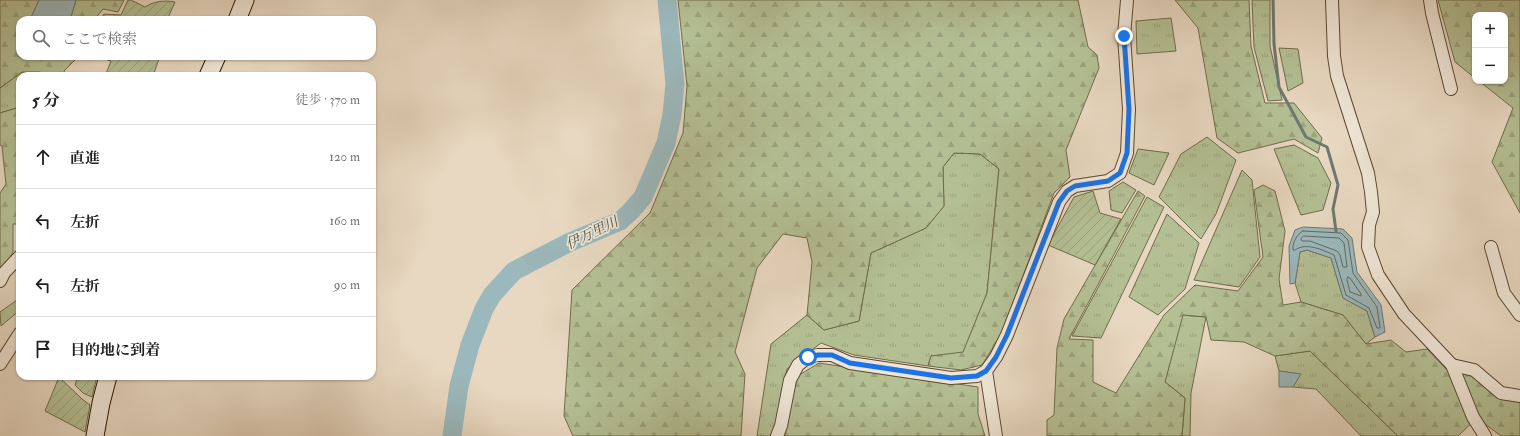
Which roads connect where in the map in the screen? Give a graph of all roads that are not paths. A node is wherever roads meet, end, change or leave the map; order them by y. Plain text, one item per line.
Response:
1 (245, 0) edge
2 (1127, 0) edge
3 (1332, 0) edge
4 (1430, 0) edge
5 (239, 16) edge
6 (215, 60) edge
7 (210, 72) edge
8 (1451, 89) dead end
9 (1491, 247) dead end
10 (16, 260) edge
11 (0, 281) edge
12 (1520, 315) edge
13 (16, 339) edge
14 (0, 364) edge
15 (1452, 365) junction
16 (986, 371) junction
17 (107, 380) edge
18 (1520, 396) edge
19 (95, 436) edge
20 (777, 436) edge
21 (996, 436) edge
22 (1485, 436) edge

1 - 5 main road
2 - 16 street
3 - 15 street
4 - 8 street
6 - 7 main road
9 - 12 street
10 - 11 street
13 - 14 street
15 - 18 street
15 - 22 street
16 - 20 street
16 - 21 street
17 - 19 main road

